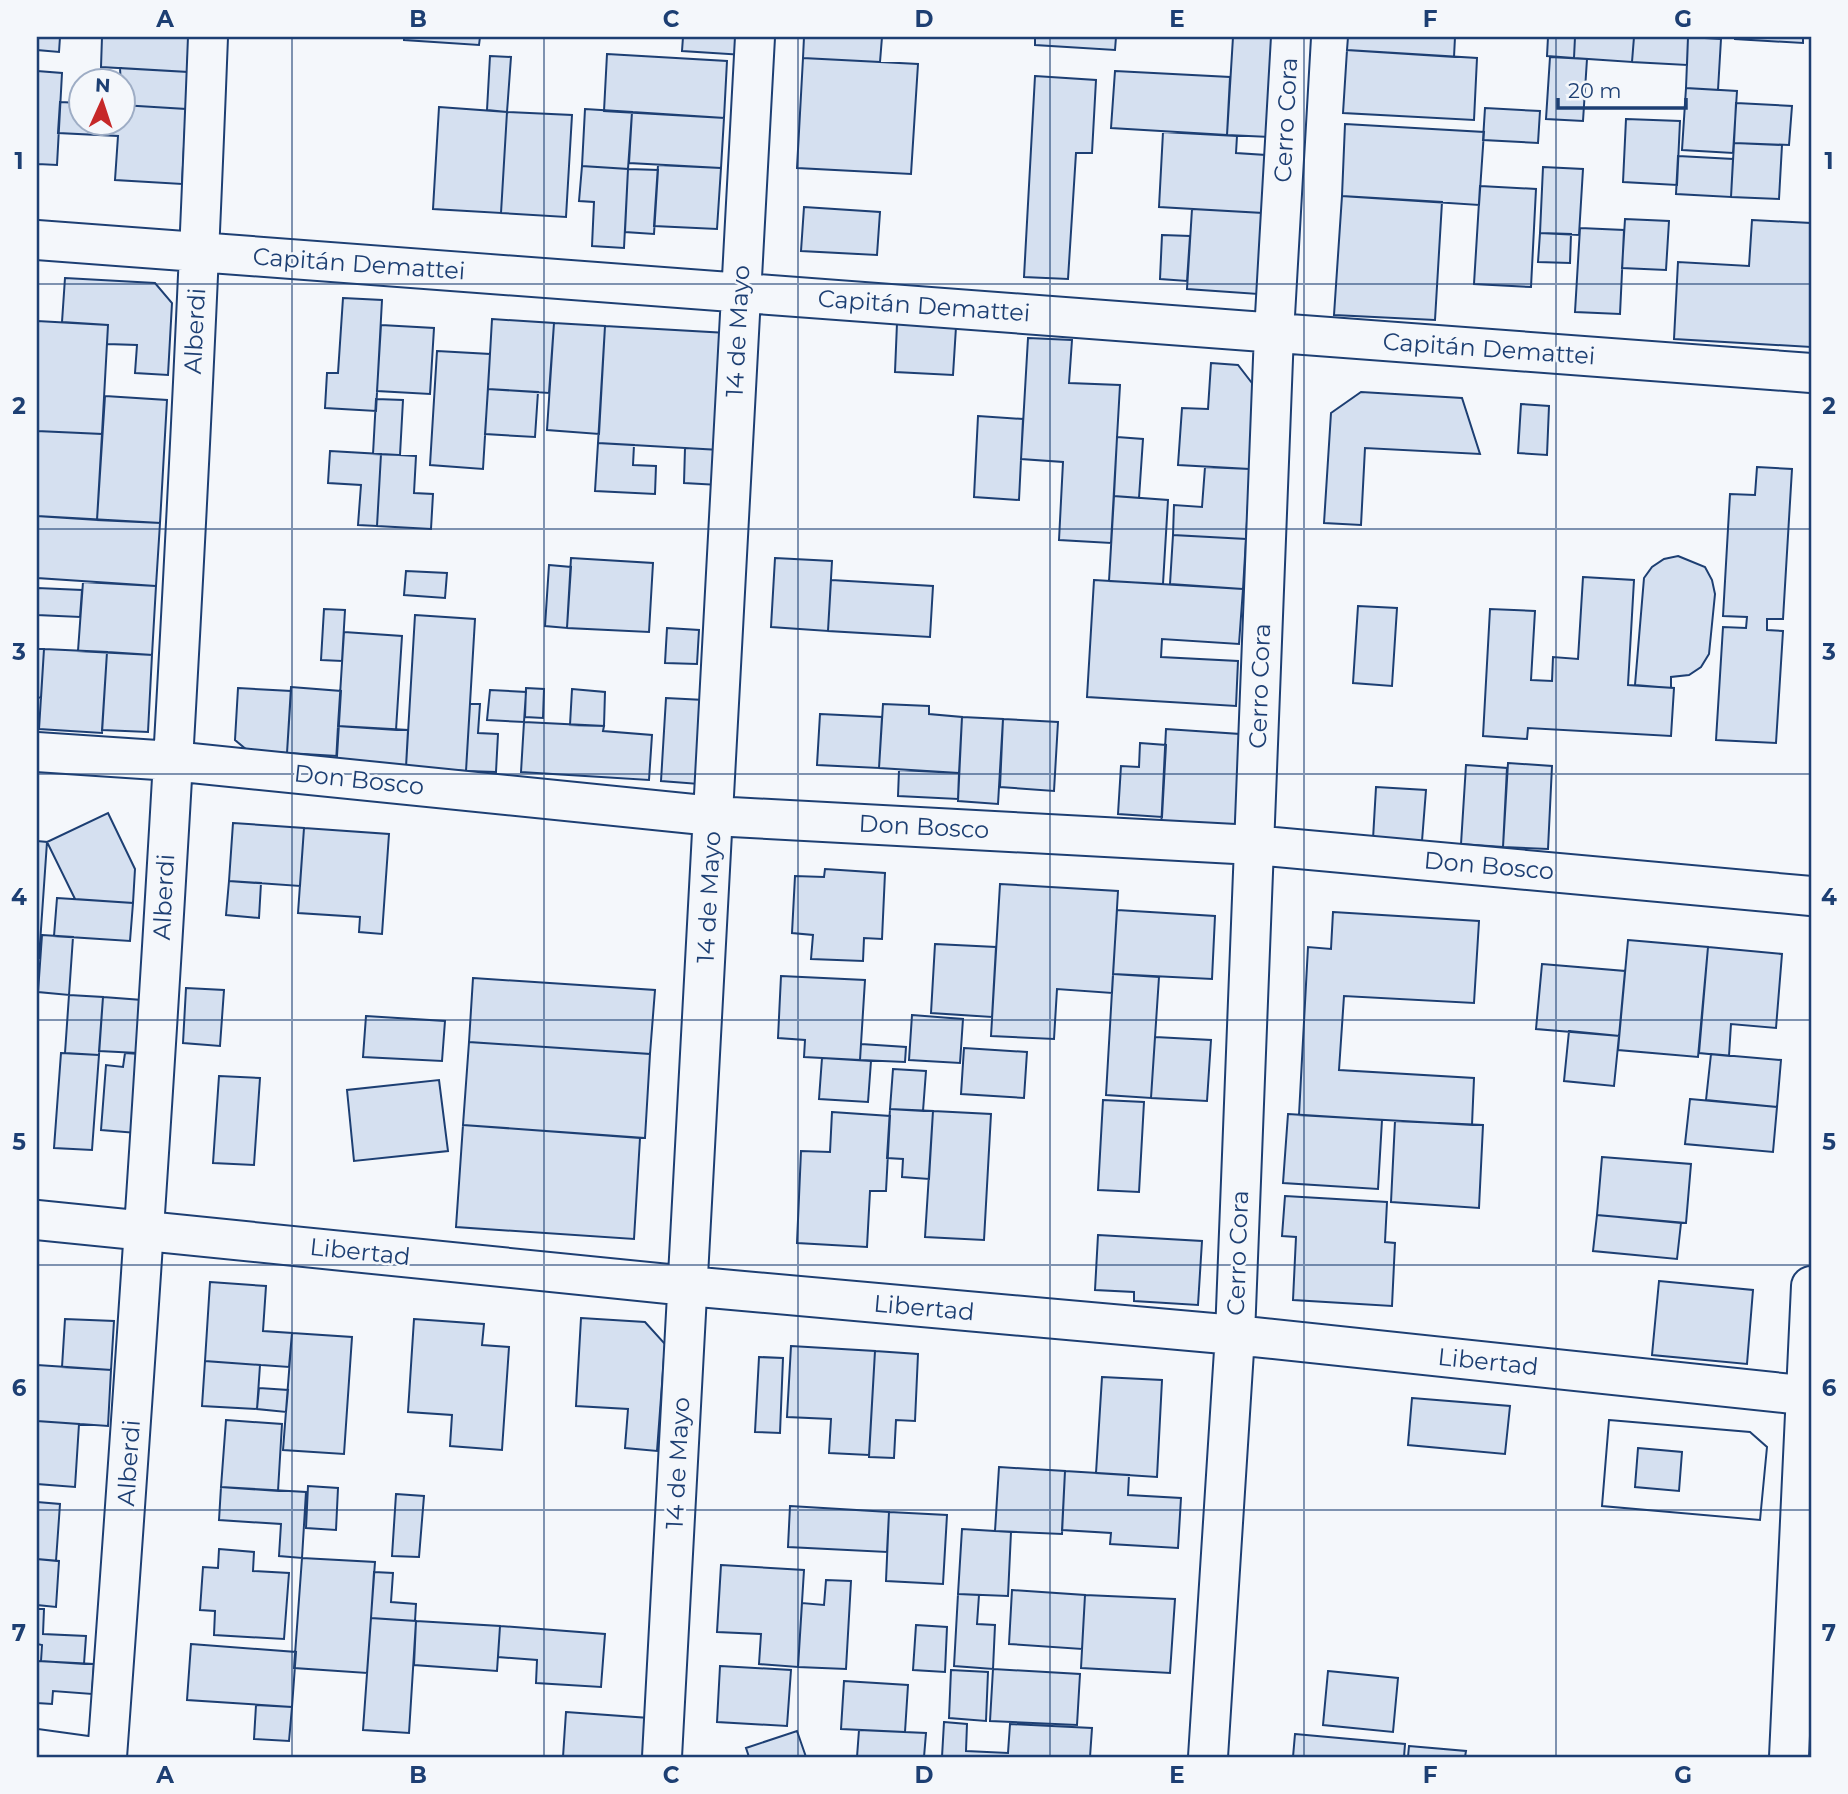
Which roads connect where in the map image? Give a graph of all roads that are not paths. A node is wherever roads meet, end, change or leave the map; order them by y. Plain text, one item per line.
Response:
1 (208, 37) edge
2 (755, 37) edge
3 (1291, 37) edge
4 (37, 240) edge
5 (200, 252) junction
6 (740, 292) junction
7 (1274, 333) junction
8 (1811, 373) edge
9 (37, 752) edge
10 (172, 761) junction
11 (713, 816) junction
12 (1254, 845) junction
13 (1811, 896) edge
14 (37, 1220) edge
15 (146, 1230) junction
16 (688, 1286) junction
17 (1811, 1286) edge
18 (1235, 1335) junction
19 (1810, 1396) edge
20 (37, 1749) edge
21 (95, 1757) edge
22 (107, 1757) edge
23 (662, 1757) edge
24 (1208, 1757) edge
25 (1790, 1757) edge

1 - 5 street, Alberdi
2 - 6 street, 14 de Mayo
3 - 7 street, Cerro Cora
4 - 5 street, Capitán Demattei
5 - 6 street, Capitán Demattei
5 - 10 street, Alberdi
6 - 7 street, Capitán Demattei
6 - 11 street, 14 de Mayo
7 - 8 street, Capitán Demattei
7 - 12 street, Cerro Cora
9 - 10 street, Don Bosco
10 - 11 street, Don Bosco
10 - 15 street, Alberdi
11 - 12 street, Don Bosco
11 - 16 street, 14 de Mayo
12 - 13 street, Don Bosco
12 - 18 street, Cerro Cora
14 - 15 street, Libertad
15 - 16 street, Libertad
15 - 22 street, Alberdi
16 - 18 street, Libertad
16 - 23 street, 14 de Mayo
17 - 19 street
18 - 19 street, Libertad
18 - 24 street, Cerro Cora
19 - 25 street
20 - 21 street

